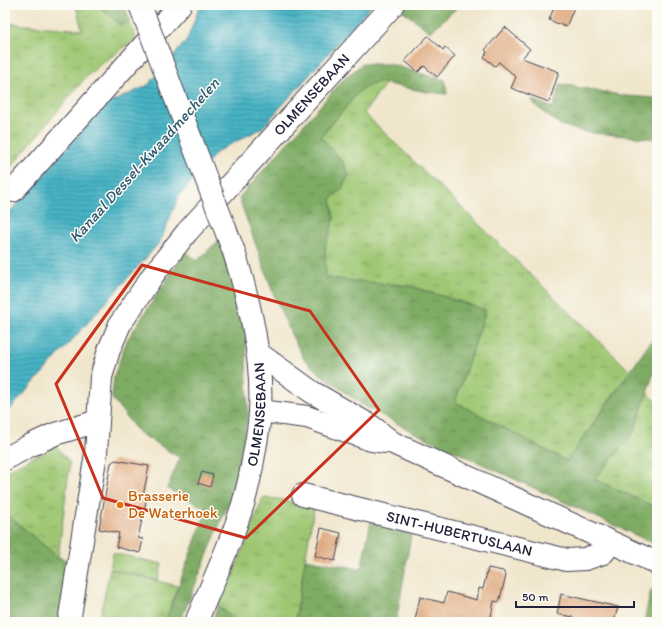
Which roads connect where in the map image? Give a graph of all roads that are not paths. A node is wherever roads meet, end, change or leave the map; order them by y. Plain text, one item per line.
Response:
1 (140, 5) edge
2 (180, 5) edge
3 (393, 5) edge
4 (13, 191) dead end
5 (258, 353) junction
6 (260, 411) junction
7 (98, 421) junction
8 (393, 443) junction
9 (5, 459) edge
10 (303, 495) dead end
11 (611, 543) junction
12 (657, 563) edge
13 (69, 622) edge
14 (196, 622) edge

1 - 5 street, OLMENSEBAAN, bridge
2 - 4 street
3 - 7 street, OLMENSEBAAN
5 - 6 street, OLMENSEBAAN
5 - 8 street
6 - 8 street
6 - 14 street, OLMENSEBAAN
7 - 9 street
7 - 13 street, OLMENSEBAAN
8 - 11 street
10 - 11 street, SINT-HUBERTUSLAAN
11 - 12 street

